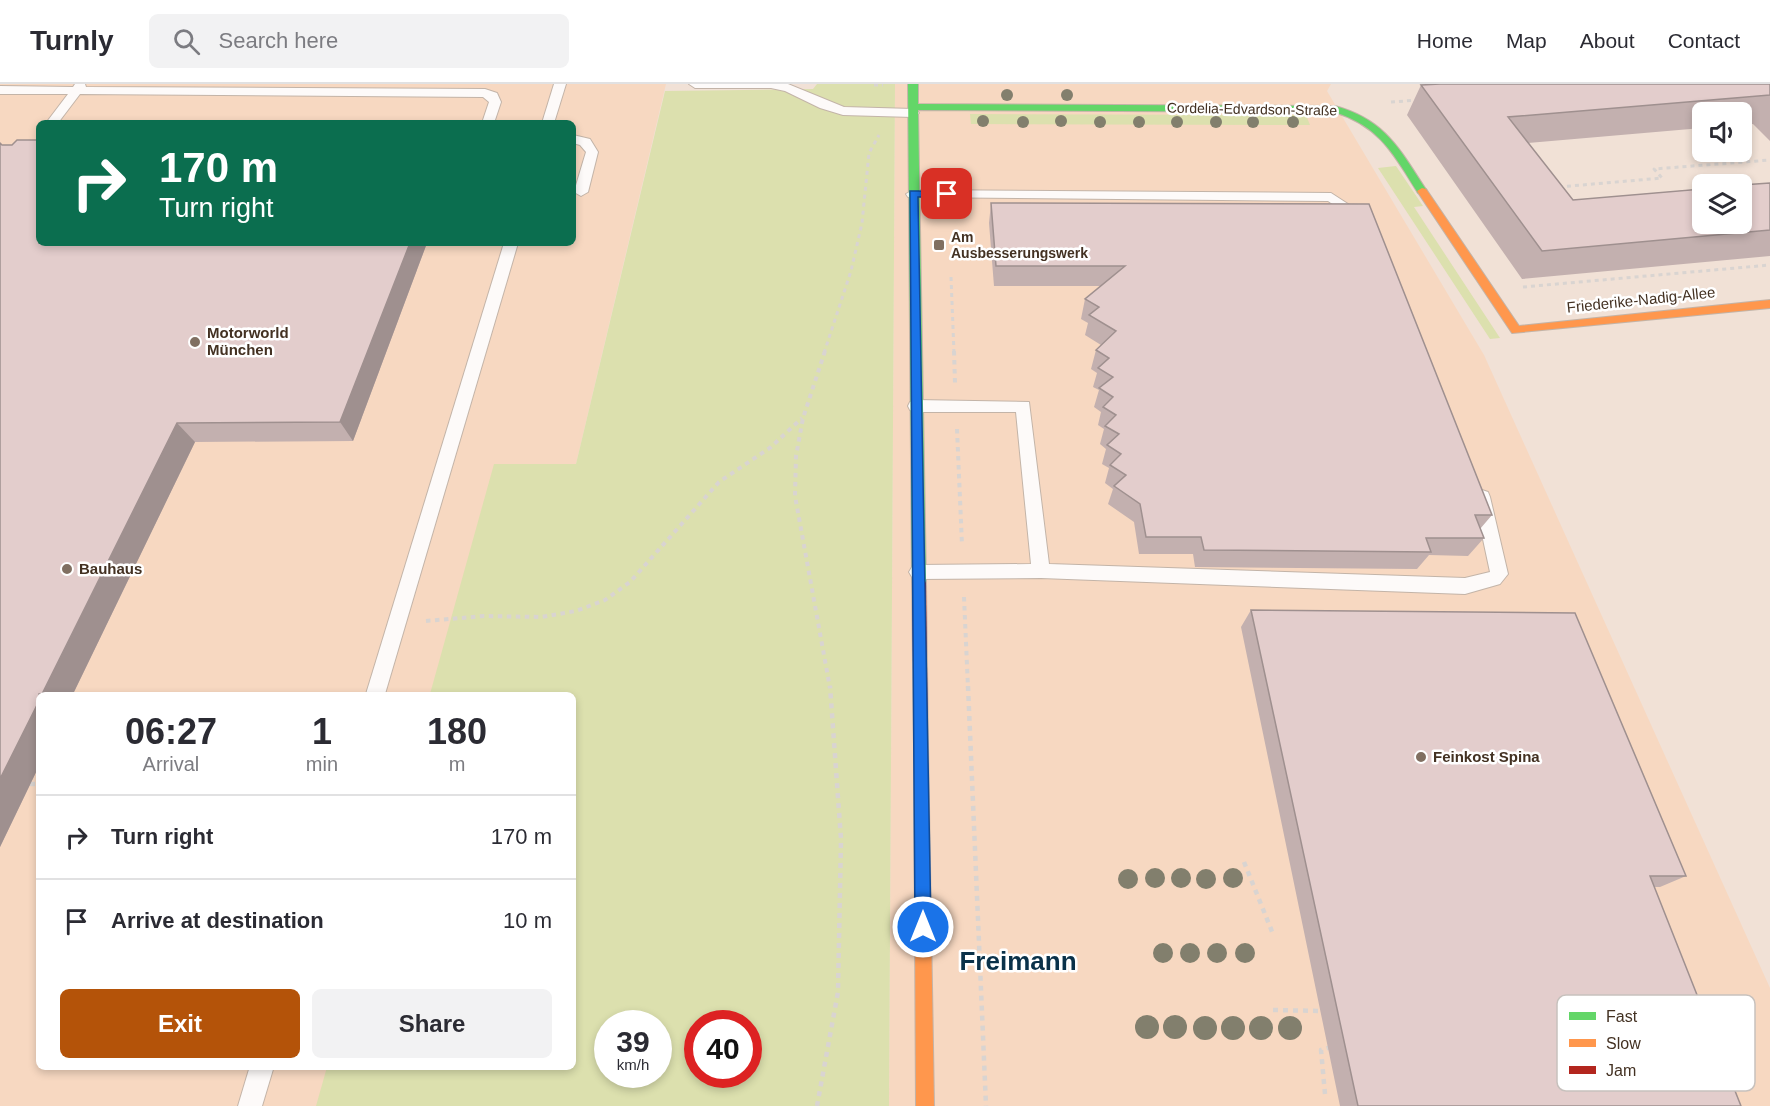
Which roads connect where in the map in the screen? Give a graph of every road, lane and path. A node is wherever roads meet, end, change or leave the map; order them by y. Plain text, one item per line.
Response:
1 (560, 84) edge
2 (695, 84) edge
3 (874, 84) edge
4 (913, 84) edge
5 (79, 88) edge
6 (0, 90) edge
7 (1422, 99) dead end
8 (913, 110) junction
9 (1394, 111) dead end
10 (880, 113) junction
11 (54, 120) edge
12 (489, 120) edge
13 (549, 120) edge
14 (576, 140) edge
15 (1770, 160) edge
16 (1553, 188) edge
17 (582, 192) dead end
18 (913, 194) junction
19 (1373, 225) edge
20 (510, 246) edge
21 (1770, 265) edge
22 (1517, 285) dead end
23 (1770, 304) edge
24 (1516, 330) joint
25 (916, 406) junction
26 (803, 418) junction
27 (1477, 482) edge
28 (1041, 571) junction
29 (918, 572) junction
30 (398, 620) junction
31 (376, 692) edge
32 (30, 784) dead end
33 (36, 784) edge
34 (1244, 862) dead end
35 (1273, 934) dead end
36 (1273, 1011) dead end
37 (1325, 1011) dead end
38 (1337, 1046) edge
39 (261, 1070) edge
40 (1325, 1095) dead end
41 (250, 1106) edge
42 (817, 1106) edge
43 (925, 1106) edge

1 - 13 lane
2 - 10 lane
3 - 10 path
4 - 8 street
5 - 6 lane
5 - 11 lane
5 - 12 lane
7 - 9 path
8 - 10 lane
8 - 18 street
8 - 24 street, Cordelia-Edvardson-Straße
10 - 26 path
14 - 17 lane
15 - 16 path
18 - 19 lane
18 - 25 street
20 - 30 lane
21 - 22 path
23 - 24 street, Friederike-Nadig-Allee
25 - 28 lane
25 - 29 street
26 - 30 path
26 - 42 path
27 - 28 lane
28 - 29 lane
29 - 43 street
30 - 31 lane
32 - 33 path
34 - 35 path
36 - 37 path
38 - 40 path
39 - 41 lane

